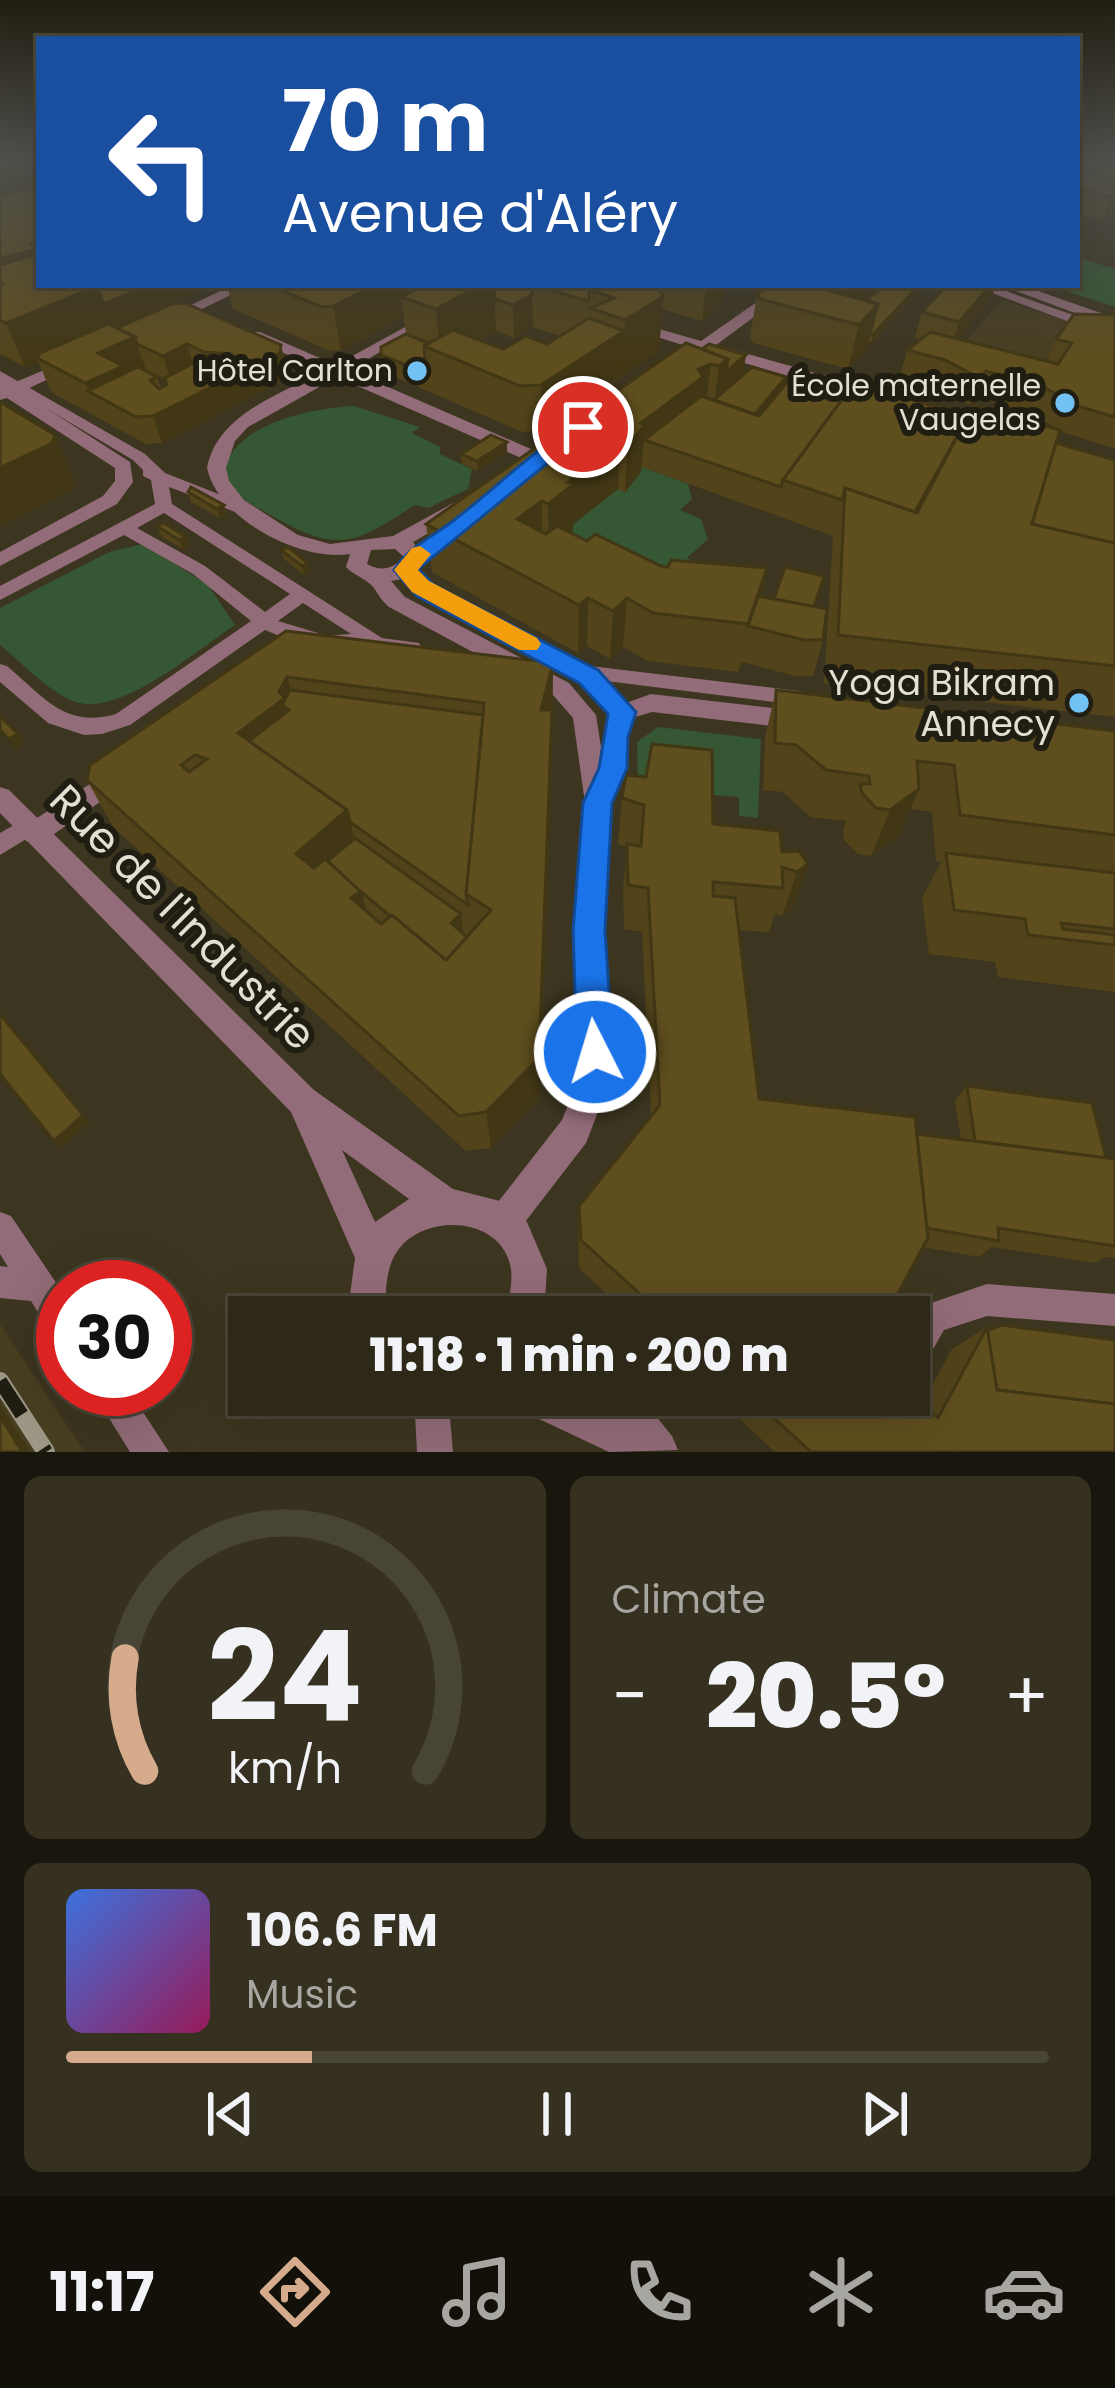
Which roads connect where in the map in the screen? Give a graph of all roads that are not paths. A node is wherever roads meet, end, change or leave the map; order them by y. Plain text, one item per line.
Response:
1 (238, 288) edge
2 (786, 288) edge
3 (985, 288) edge
4 (1016, 288) edge
5 (192, 309) junction
6 (445, 310) edge
7 (211, 317) edge
8 (602, 317) edge
9 (1115, 323) edge
10 (231, 325) edge
11 (140, 332) edge
12 (1115, 334) edge
13 (704, 347) junction
14 (98, 351) edge
15 (684, 359) edge
16 (335, 370) junction
17 (5, 386) edge
18 (905, 404) edge
19 (124, 466) junction
20 (524, 474) edge
21 (159, 477) junction
22 (485, 502) edge
23 (164, 506) junction
24 (238, 508) junction
25 (125, 528) junction
26 (361, 549) junction
27 (406, 556) junction
28 (0, 560) edge
29 (379, 578) junction
30 (0, 594) edge
31 (302, 596) junction
32 (263, 622) junction
33 (379, 642) junction
34 (425, 650) edge
35 (448, 654) edge
36 (518, 665) junction
37 (0, 671) edge
38 (575, 683) junction
39 (495, 684) edge
40 (727, 700) junction
41 (622, 712) junction
42 (821, 712) edge
43 (141, 760) edge
44 (0, 797) edge
45 (598, 803) junction
46 (32, 830) junction
47 (0, 844) edge
48 (303, 1101) junction
49 (443, 1203) junction
50 (503, 1223) junction
51 (0, 1228) edge
52 (374, 1259) junction
53 (0, 1282) edge
54 (36, 1282) edge
55 (36, 1286) edge
56 (367, 1296) edge
57 (532, 1296) edge
58 (1115, 1310) edge
59 (930, 1323) edge
60 (126, 1416) edge
61 (432, 1416) edge
62 (578, 1416) edge
63 (629, 1416) edge
64 (151, 1452) edge
65 (435, 1452) edge
66 (656, 1452) edge

1 - 5 street
2 - 13 street
3 - 12 lane
4 - 9 street
5 - 7 street
5 - 11 street
6 - 16 street
8 - 13 street
10 - 16 street
13 - 15 street
13 - 18 street
14 - 17 street
16 - 20 street
16 - 24 street
17 - 19 street
17 - 21 lane
19 - 21 lane
19 - 28 street
21 - 23 lane
21 - 24 lane
22 - 27 street
23 - 25 lane
23 - 31 lane
24 - 26 street
25 - 30 lane
25 - 32 lane
26 - 27 street
26 - 29 street
27 - 29 street
27 - 38 street
29 - 36 street
31 - 32 lane
31 - 33 lane
32 - 33 lane
32 - 37 lane
33 - 34 lane
35 - 36 lane
36 - 38 street
38 - 39 street
38 - 40 lane
38 - 41 street
38 - 45 street
40 - 41 street
40 - 42 street
41 - 45 street
43 - 46 street
44 - 46 street, Rue de l'Industrie
45 - 50 street
46 - 47 lane
46 - 48 street, Rue de l'Industrie
48 - 49 street, Rue de l'Industrie
48 - 52 street, Rue de l'Industrie
49 - 50 street, Rue de l'Industrie
49 - 52 street
50 - 57 street
51 - 54 lane
52 - 56 street
53 - 55 lane
58 - 59 lane
60 - 64 lane
61 - 65 lane
62 - 66 street
63 - 66 street

